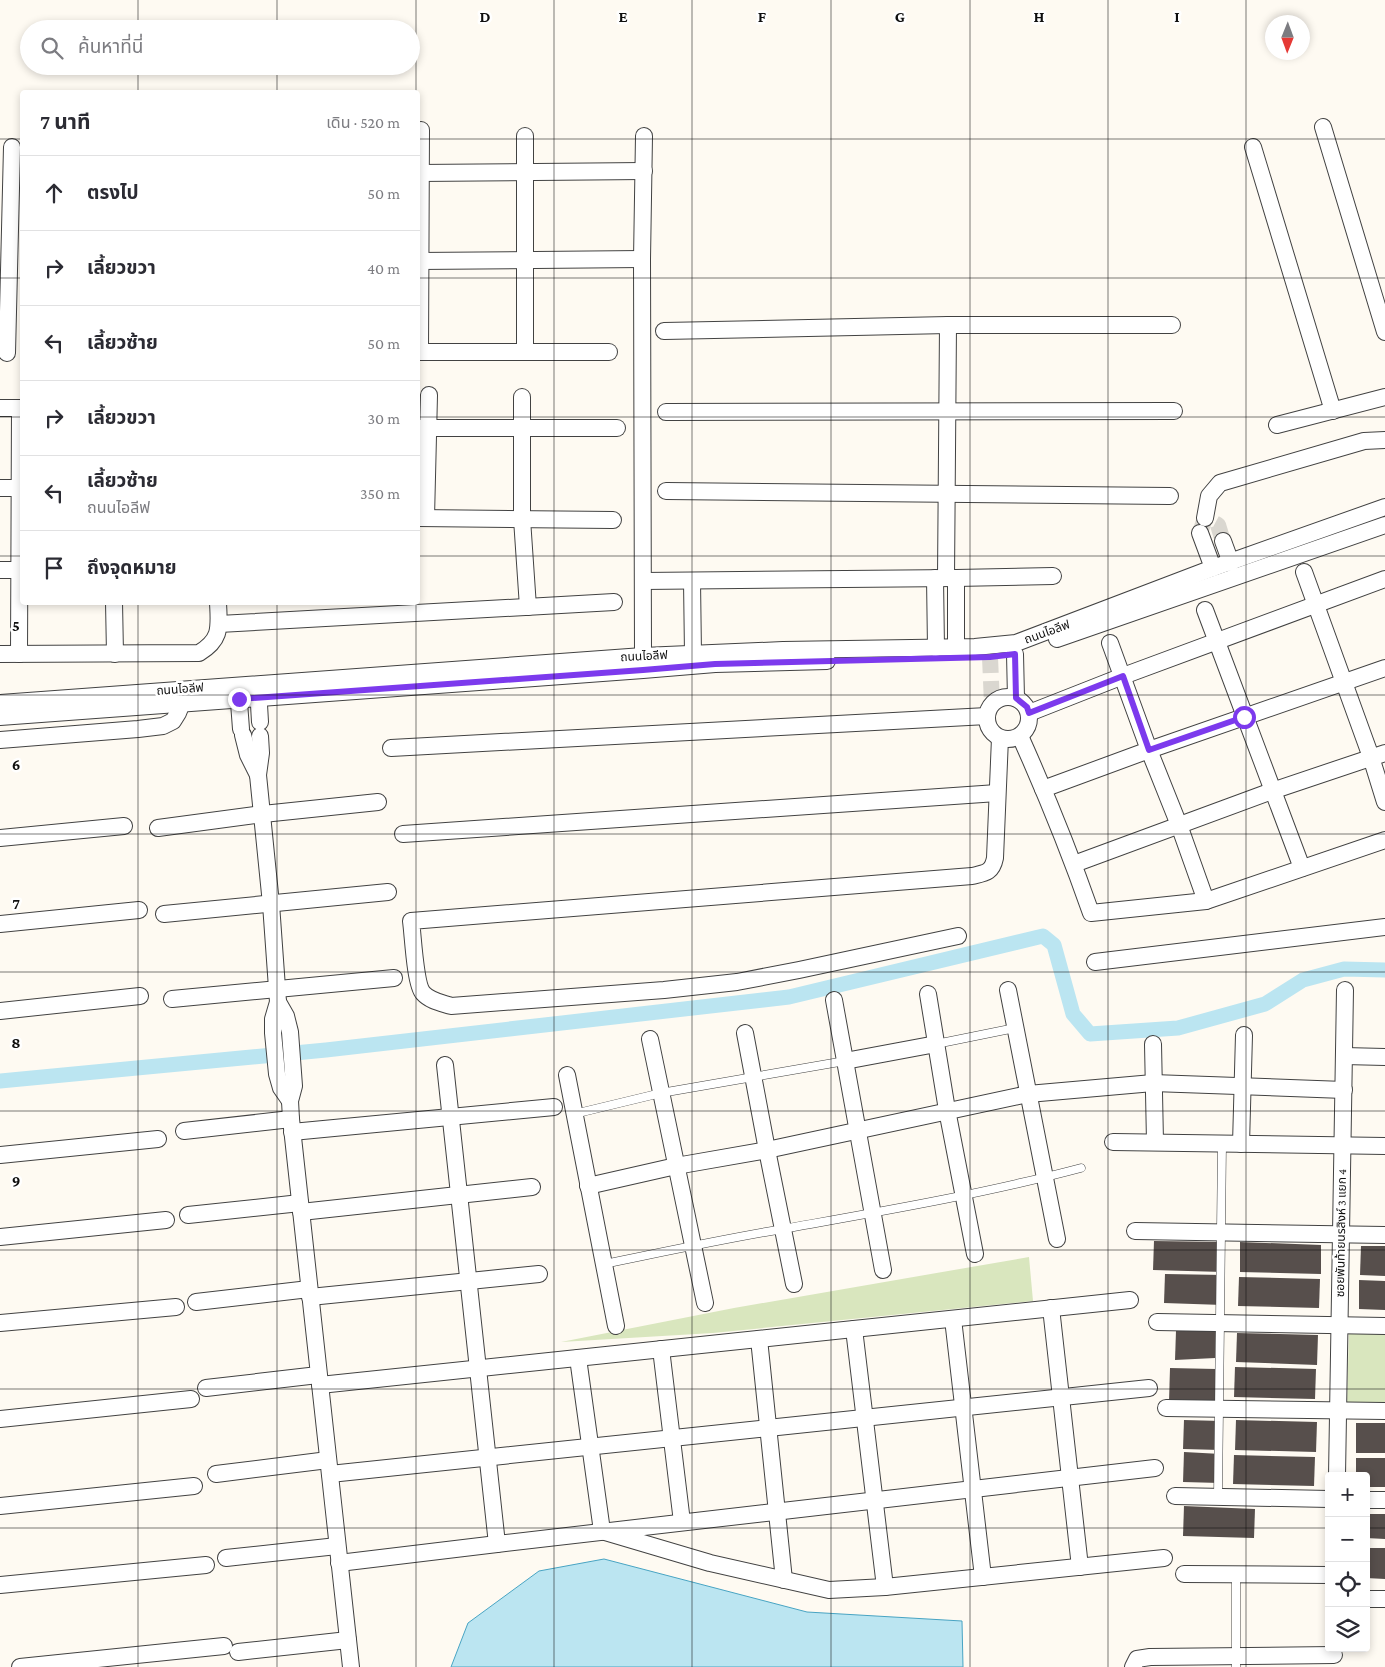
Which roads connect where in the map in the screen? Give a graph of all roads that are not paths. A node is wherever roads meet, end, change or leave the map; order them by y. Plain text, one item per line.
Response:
1 (1323, 127) dead end
2 (422, 130) dead end
3 (525, 136) dead end
4 (644, 136) dead end
5 (12, 147) dead end
6 (1253, 147) dead end
7 (644, 170) junction
8 (525, 172) junction
9 (420, 173) edge
10 (11, 177) edge
11 (642, 259) junction
12 (525, 260) junction
13 (420, 261) edge
14 (10, 264) edge
15 (948, 325) junction
16 (1172, 325) dead end
17 (664, 331) dead end
18 (1385, 332) edge
19 (420, 352) edge
20 (525, 352) junction
21 (609, 352) dead end
22 (10, 353) edge
23 (429, 395) dead end
24 (522, 397) dead end
25 (1385, 397) edge
26 (0, 408) edge
27 (20, 408) edge
28 (948, 410) junction
29 (1174, 411) dead end
30 (1333, 411) junction
31 (666, 412) dead end
32 (1277, 426) dead end
33 (423, 428) edge
34 (522, 428) junction
35 (616, 428) dead end
36 (1385, 440) edge
37 (0, 488) edge
38 (20, 488) edge
39 (666, 491) dead end
40 (947, 495) junction
41 (1170, 496) dead end
42 (1385, 507) edge
43 (422, 518) edge
44 (522, 519) junction
45 (612, 520) dead end
46 (1385, 525) edge
47 (1223, 541) tunnel mouth
48 (1231, 563) junction
49 (1214, 568) junction
50 (0, 570) edge
51 (20, 570) edge
52 (1304, 572) dead end
53 (1053, 576) dead end
54 (946, 578) junction
55 (1385, 579) edge
56 (643, 581) junction
57 (692, 581) junction
58 (614, 602) dead end
59 (1316, 604) junction
60 (20, 605) edge
61 (114, 605) edge
62 (218, 605) edge
63 (528, 607) junction
64 (1205, 610) dead end
65 (219, 624) junction
66 (1216, 641) junction
67 (1110, 643) dead end
68 (956, 647) junction
69 (936, 648) junction
70 (0, 654) edge
71 (19, 654) junction
72 (115, 654) junction
73 (693, 654) junction
74 (1015, 654) junction
75 (643, 656) junction
76 (1385, 668) edge
77 (1123, 676) junction
78 (1344, 683) junction
79 (258, 691) junction
80 (238, 692) junction
81 (1016, 698) junction
82 (0, 703) edge
83 (182, 703) junction
84 (1029, 713) junction
85 (987, 716) junction
86 (0, 717) edge
87 (1244, 717) junction
88 (1020, 736) junction
89 (1000, 738) junction
90 (0, 740) edge
91 (391, 748) dead end
92 (1149, 750) junction
93 (1378, 755) edge
94 (258, 775) junction
95 (1043, 789) junction
96 (1272, 791) junction
97 (997, 793) junction
98 (378, 802) dead end
99 (1385, 802) edge
100 (263, 814) junction
101 (1179, 825) junction
102 (124, 826) dead end
103 (158, 828) dead end
104 (403, 834) dead end
105 (0, 838) edge
106 (1385, 840) edge
107 (1074, 864) junction
108 (1302, 868) junction
109 (388, 892) dead end
110 (1206, 901) junction
111 (271, 904) junction
112 (139, 910) dead end
113 (164, 914) dead end
114 (0, 924) edge
115 (1385, 927) edge
116 (958, 936) dead end
117 (1095, 962) dead end
118 (394, 978) dead end
119 (1008, 990) dead end
120 (1345, 990) dead end
121 (928, 994) dead end
122 (278, 995) junction
123 (140, 996) dead end
124 (172, 999) dead end
125 (834, 1000) dead end
126 (0, 1011) edge
127 (1015, 1028) junction
128 (745, 1033) dead end
129 (1244, 1035) dead end
130 (650, 1038) dead end
131 (936, 1044) junction
132 (1153, 1044) dead end
133 (1344, 1056) junction
134 (1385, 1057) edge
135 (845, 1061) junction
136 (445, 1065) dead end
137 (567, 1075) dead end
138 (753, 1077) junction
139 (1153, 1083) junction
140 (1242, 1086) junction
141 (1344, 1090) junction
142 (661, 1093) junction
143 (1028, 1094) junction
144 (290, 1101) junction
145 (554, 1107) dead end
146 (948, 1110) junction
147 (574, 1114) junction
148 (451, 1117) junction
149 (292, 1126) junction
150 (858, 1130) junction
151 (184, 1131) dead end
152 (158, 1139) dead end
153 (1113, 1142) dead end
154 (1155, 1142) junction
155 (1222, 1143) junction
156 (1241, 1144) junction
157 (1343, 1145) junction
158 (1385, 1146) edge
159 (767, 1150) junction
160 (0, 1155) edge
161 (676, 1166) junction
162 (1081, 1168) dead end
163 (1044, 1178) junction
164 (588, 1186) junction
165 (532, 1187) dead end
166 (964, 1194) junction
167 (459, 1195) junction
168 (300, 1208) junction
169 (873, 1214) junction
170 (188, 1215) dead end
171 (166, 1220) dead end
172 (783, 1229) junction
173 (1135, 1231) dead end
174 (1222, 1232) junction
175 (1341, 1234) junction
176 (1385, 1235) edge
177 (0, 1237) edge
178 (1057, 1239) dead end
179 (693, 1246) junction
180 (975, 1254) dead end
181 (604, 1264) junction
182 (883, 1270) dead end
183 (539, 1274) dead end
184 (468, 1281) junction
185 (794, 1284) dead end
186 (309, 1293) junction
187 (1130, 1300) dead end
188 (196, 1302) dead end
189 (705, 1303) dead end
190 (176, 1307) dead end
191 (1051, 1308) junction
192 (953, 1319) junction
193 (1158, 1322) dead end
194 (0, 1323) edge
195 (1220, 1323) junction
196 (1340, 1325) junction
197 (616, 1326) dead end
198 (1385, 1326) edge
199 (854, 1329) junction
200 (758, 1339) junction
201 (661, 1349) junction
202 (578, 1358) junction
203 (478, 1368) junction
204 (319, 1380) junction
205 (206, 1388) dead end
206 (1149, 1388) dead end
207 (1061, 1397) junction
208 (191, 1399) dead end
209 (963, 1407) junction
210 (1166, 1408) dead end
211 (1218, 1409) junction
212 (1338, 1411) junction
213 (1385, 1412) edge
214 (865, 1418) junction
215 (0, 1419) edge
216 (768, 1428) junction
217 (672, 1438) junction
218 (590, 1447) junction
219 (487, 1458) junction
220 (329, 1467) junction
221 (1155, 1468) dead end
222 (1337, 1472) edge
223 (216, 1474) dead end
224 (1070, 1478) junction
225 (194, 1486) dead end
226 (973, 1489) junction
227 (1175, 1496) dead end
228 (1218, 1497) junction
229 (1325, 1499) edge
230 (875, 1500) junction
231 (1370, 1500) edge
232 (1385, 1500) edge
233 (0, 1506) edge
234 (777, 1511) junction
235 (682, 1522) junction
236 (602, 1531) junction
237 (497, 1544) junction
238 (337, 1546) junction
239 (226, 1558) dead end
240 (1164, 1558) dead end
241 (339, 1563) junction
242 (206, 1565) dead end
243 (1080, 1567) junction
244 (1184, 1574) dead end
245 (1236, 1574) junction
246 (1325, 1575) edge
247 (983, 1577) junction
248 (784, 1580) junction
249 (0, 1585) edge
250 (886, 1587) junction
251 (1370, 1599) edge
252 (1385, 1599) edge
253 (348, 1640) junction
254 (1334, 1657) edge
255 (1236, 1662) edge
256 (22, 1667) edge
257 (351, 1667) edge
258 (1133, 1667) edge

1 - 18 street
2 - 9 street
3 - 8 street
4 - 7 street
5 - 10 street
6 - 30 street
7 - 8 street
7 - 11 street
8 - 9 street
8 - 12 street
10 - 14 street
11 - 12 street
11 - 56 street
12 - 13 street
12 - 20 street
14 - 22 street
15 - 16 street
15 - 17 street
15 - 28 street
19 - 20 street
20 - 21 street
23 - 33 street
24 - 34 street
25 - 30 street
26 - 27 street
28 - 29 street
28 - 31 street
28 - 40 street
30 - 32 street
33 - 34 street
33 - 43 street
34 - 35 street
34 - 44 street
36 - 49 street
37 - 38 street
39 - 40 street
40 - 41 street
40 - 54 street
42 - 48 street, ถนนไอลีฟ
43 - 44 street
44 - 45 street
44 - 63 street
46 - 74 street, ถนนไอลีฟ
47 - 48 street
48 - 49 street, ถนนไอลีฟ
49 - 68 street, ถนนไอลีฟ
50 - 51 street
52 - 59 street
53 - 54 street
54 - 57 street
54 - 68 street
54 - 69 street
55 - 59 street
56 - 57 street
56 - 75 street
57 - 73 street
58 - 63 street
59 - 66 street
59 - 78 street
60 - 71 street
61 - 72 street
62 - 65 street
63 - 65 street
64 - 66 street
65 - 72 street
66 - 77 street
66 - 87 street
67 - 77 street
68 - 69 street, ถนนไอลีฟ
69 - 73 street, ถนนไอลีฟ
70 - 71 street
71 - 72 street
73 - 75 street, ถนนไอลีฟ
74 - 79 street, ถนนไอลีฟ
74 - 81 street
75 - 79 street, ถนนไอลีฟ
76 - 78 street
77 - 84 street
77 - 92 street
78 - 87 street
78 - 93 street
79 - 80 street, ถนนไอลีฟ
79 - 94 street
80 - 82 street, ถนนไอลีฟ
80 - 83 street, ถนนไอลีฟ
80 - 94 street
81 - 84 street
81 - 85 street
83 - 86 street, ถนนไอลีฟ
83 - 90 street
84 - 88 street
85 - 89 street
85 - 91 street
87 - 92 street
87 - 96 street
88 - 89 street
88 - 95 street
89 - 97 street
92 - 95 street
92 - 101 street
93 - 96 street
93 - 99 street
94 - 100 street
95 - 107 street
96 - 101 street
96 - 108 street
97 - 104 street
97 - 116 street
98 - 100 street
100 - 103 street
100 - 111 street
101 - 107 street
101 - 110 street
102 - 105 street
106 - 108 street
107 - 110 street
108 - 110 street
109 - 111 street
111 - 113 street
111 - 122 street
112 - 114 street
115 - 117 street
118 - 122 street
119 - 127 street
120 - 133 street, ซอยพันท้ายนรสิงห์ 3 แยก 4
121 - 131 street
122 - 124 street
122 - 144 street
122 - 144 street
123 - 126 street
125 - 135 street
127 - 131 lane
127 - 143 street
128 - 138 street
129 - 140 street
130 - 142 street
131 - 135 street
131 - 146 street
132 - 139 street
133 - 134 street
133 - 141 street, ซอยพันท้ายนรสิงห์ 3 แยก 4
135 - 138 lane
135 - 150 street
136 - 148 street
137 - 147 street
138 - 142 lane
138 - 159 street
139 - 140 street
139 - 143 street
139 - 154 street
140 - 141 street
140 - 156 street
141 - 157 street, ซอยพันท้ายนรสิงห์ 3 แยก 4
142 - 147 lane
142 - 161 street
143 - 146 street
143 - 163 street
144 - 149 street
145 - 148 street
146 - 150 street
146 - 166 street
147 - 164 street
148 - 149 street
148 - 167 street
149 - 151 street
149 - 168 street
150 - 159 street
150 - 169 street
152 - 160 street
153 - 154 street
154 - 155 street
155 - 156 street
155 - 174 lane
156 - 157 street
157 - 158 street
157 - 175 street, ซอยพันท้ายนรสิงห์ 3 แยก 4
159 - 161 street
159 - 172 street
161 - 164 street
161 - 179 street
162 - 163 lane
163 - 166 lane
163 - 178 street
164 - 181 street
165 - 167 street
166 - 169 lane
166 - 180 street
167 - 168 street
167 - 184 street
168 - 170 street
168 - 186 street
169 - 172 lane
169 - 182 street
171 - 177 street
172 - 179 lane
172 - 185 street
173 - 174 street
174 - 175 street
174 - 195 lane
175 - 176 street
175 - 196 street, ซอยพันท้ายนรสิงห์ 3 แยก 4
179 - 181 lane
179 - 189 street
181 - 197 street
183 - 184 street
184 - 186 street
184 - 203 street
186 - 188 street
186 - 204 street
187 - 191 street
190 - 194 street
191 - 192 street
191 - 207 street
192 - 199 street
192 - 209 street
193 - 195 street
195 - 196 street
195 - 211 lane
196 - 198 street
196 - 212 street, ซอยพันท้ายนรสิงห์ 3 แยก 4
199 - 200 street
199 - 214 street
200 - 201 street
200 - 216 street
201 - 202 street
201 - 217 street
202 - 203 street
202 - 218 street
203 - 204 street
203 - 219 street
204 - 205 street
204 - 220 street
206 - 207 street
207 - 209 street
207 - 224 street
208 - 215 street
209 - 214 street
209 - 226 street
210 - 211 street
211 - 212 street
211 - 228 lane
212 - 213 street
212 - 222 street, ซอยพันท้ายนรสิงห์ 3 แยก 4
214 - 216 street
214 - 230 street
216 - 217 street
216 - 234 street
217 - 218 street
217 - 235 street
218 - 219 street
218 - 236 street
219 - 220 street
219 - 237 street
220 - 223 street
220 - 238 street
221 - 224 street
224 - 226 street
224 - 243 street
225 - 233 street
226 - 230 street
226 - 247 street
227 - 228 street
228 - 229 street
230 - 234 street
230 - 250 street
231 - 232 street
234 - 235 street
234 - 248 street
235 - 236 street
236 - 237 street
236 - 248 street
237 - 241 street
238 - 239 street
238 - 241 street
240 - 243 street
241 - 253 street
242 - 249 street
243 - 247 street
244 - 245 street
245 - 246 street
245 - 255 lane
247 - 250 street
248 - 250 street
251 - 252 street
253 - 256 street
253 - 257 street
254 - 255 street
255 - 258 street

